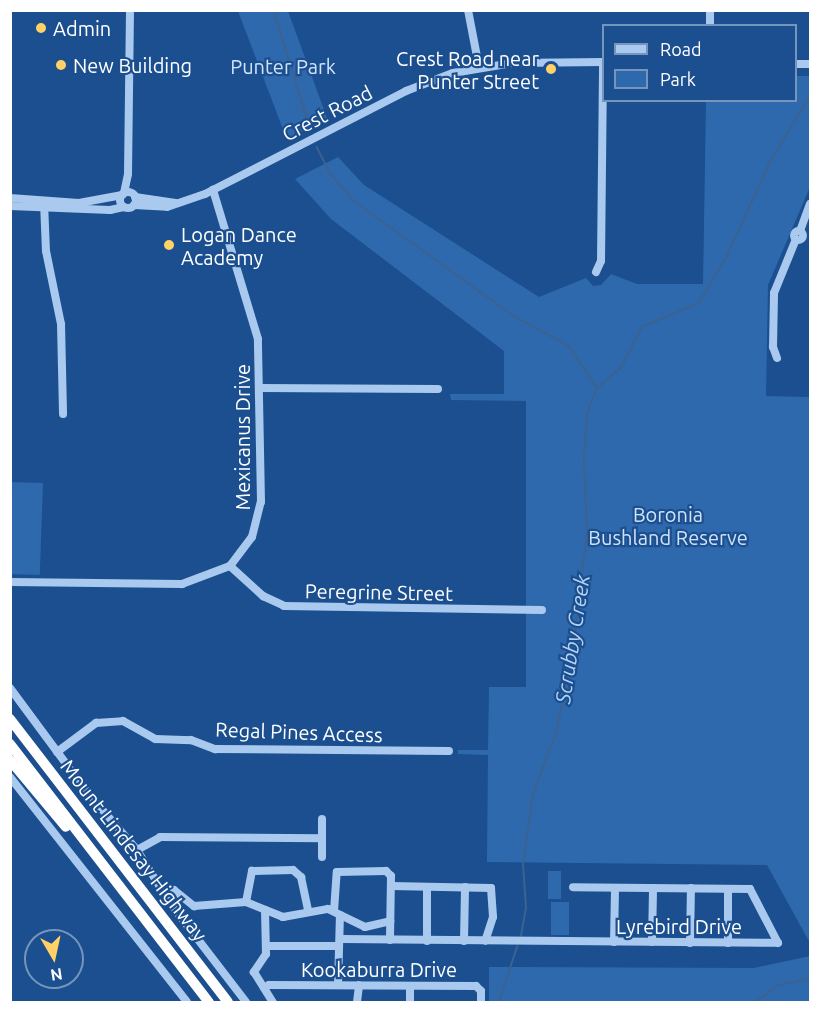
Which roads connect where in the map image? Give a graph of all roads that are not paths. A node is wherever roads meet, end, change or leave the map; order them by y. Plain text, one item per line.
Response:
1 (130, 10) edge
2 (468, 10) edge
3 (602, 62) edge
4 (479, 67) junction
5 (603, 102) edge
6 (213, 190) junction
7 (129, 197) junction
8 (10, 198) edge
9 (810, 204) edge
10 (45, 205) junction
11 (10, 206) edge
12 (802, 236) edge
13 (596, 272) dead end
14 (777, 358) dead end
15 (258, 388) junction
16 (438, 389) dead end
17 (63, 414) dead end
18 (230, 566) junction
19 (10, 582) edge
20 (542, 610) dead end
21 (10, 688) edge
22 (10, 720) edge
23 (10, 744) edge
24 (449, 751) dead end
25 (57, 752) junction
26 (10, 760) edge
27 (10, 777) edge
28 (322, 819) dead end
29 (322, 838) junction
30 (85, 841) junction
31 (137, 850) junction
32 (322, 857) dead end
33 (391, 886) junction
34 (427, 886) junction
35 (465, 887) junction
36 (573, 887) dead end
37 (615, 888) junction
38 (653, 888) junction
39 (691, 888) junction
40 (728, 889) junction
41 (162, 891) junction
42 (246, 902) junction
43 (265, 910) junction
44 (308, 910) junction
45 (337, 913) junction
46 (390, 921) junction
47 (390, 940) junction
48 (427, 940) junction
49 (464, 941) junction
50 (485, 941) junction
51 (614, 942) junction
52 (652, 942) junction
53 (340, 943) junction
54 (690, 943) junction
55 (728, 943) junction
56 (266, 946) junction
57 (338, 985) junction
58 (359, 985) junction
59 (410, 986) junction
60 (264, 988) junction
61 (187, 1002) edge
62 (209, 1002) edge
63 (228, 1002) edge
64 (246, 1002) edge
65 (273, 1002) edge
66 (357, 1002) edge
67 (410, 1002) edge
68 (481, 1002) edge

1 - 7 street
2 - 4 street
3 - 4 street, Crest Road
4 - 6 street, Crest Road
5 - 13 street
6 - 7 street, Crest Road
6 - 15 street, Mexicanus Drive
7 - 10 street, Crest Road
7 - 10 street, Crest Road
8 - 10 street, Crest Road
9 - 12 street
10 - 11 street, Crest Road
10 - 17 street
12 - 14 street
15 - 16 street
15 - 18 street, Mexicanus Drive
18 - 19 street
18 - 20 street, Peregrine Street
21 - 25 street
22 - 63 highway, Mount Lindesay Highway
23 - 30 highway, Mount Lindesay Highway
24 - 25 street, Regal Pines Access
25 - 31 street
26 - 30 highway
27 - 61 street
28 - 29 street
29 - 31 street
29 - 32 street
30 - 62 highway, Mount Lindesay Highway
31 - 41 street
33 - 34 street
33 - 45 street
33 - 46 street
34 - 35 street
34 - 48 street
35 - 49 street
35 - 50 street
36 - 37 street, Lyrebird Drive
37 - 38 street, Lyrebird Drive
37 - 51 street
38 - 39 street, Lyrebird Drive
38 - 52 street
39 - 40 street, Lyrebird Drive
39 - 54 street
40 - 55 street
40 - 55 street, Lyrebird Drive
41 - 42 street
41 - 64 street
42 - 43 street
42 - 44 street
43 - 44 street
43 - 56 street
44 - 45 street
45 - 46 street
45 - 53 street
46 - 47 street
47 - 48 street, Lyrebird Drive
47 - 53 street, Lyrebird Drive
48 - 49 street, Lyrebird Drive
49 - 50 street, Lyrebird Drive
50 - 51 street, Lyrebird Drive
51 - 52 street, Lyrebird Drive
52 - 54 street, Lyrebird Drive
53 - 56 street, Lyrebird Drive
53 - 57 street
54 - 55 street, Lyrebird Drive
56 - 60 street
57 - 58 street, Kookaburra Drive
57 - 60 street, Kookaburra Drive
58 - 59 street, Kookaburra Drive
58 - 66 street
59 - 67 street
59 - 68 street, Kookaburra Drive
60 - 65 street

